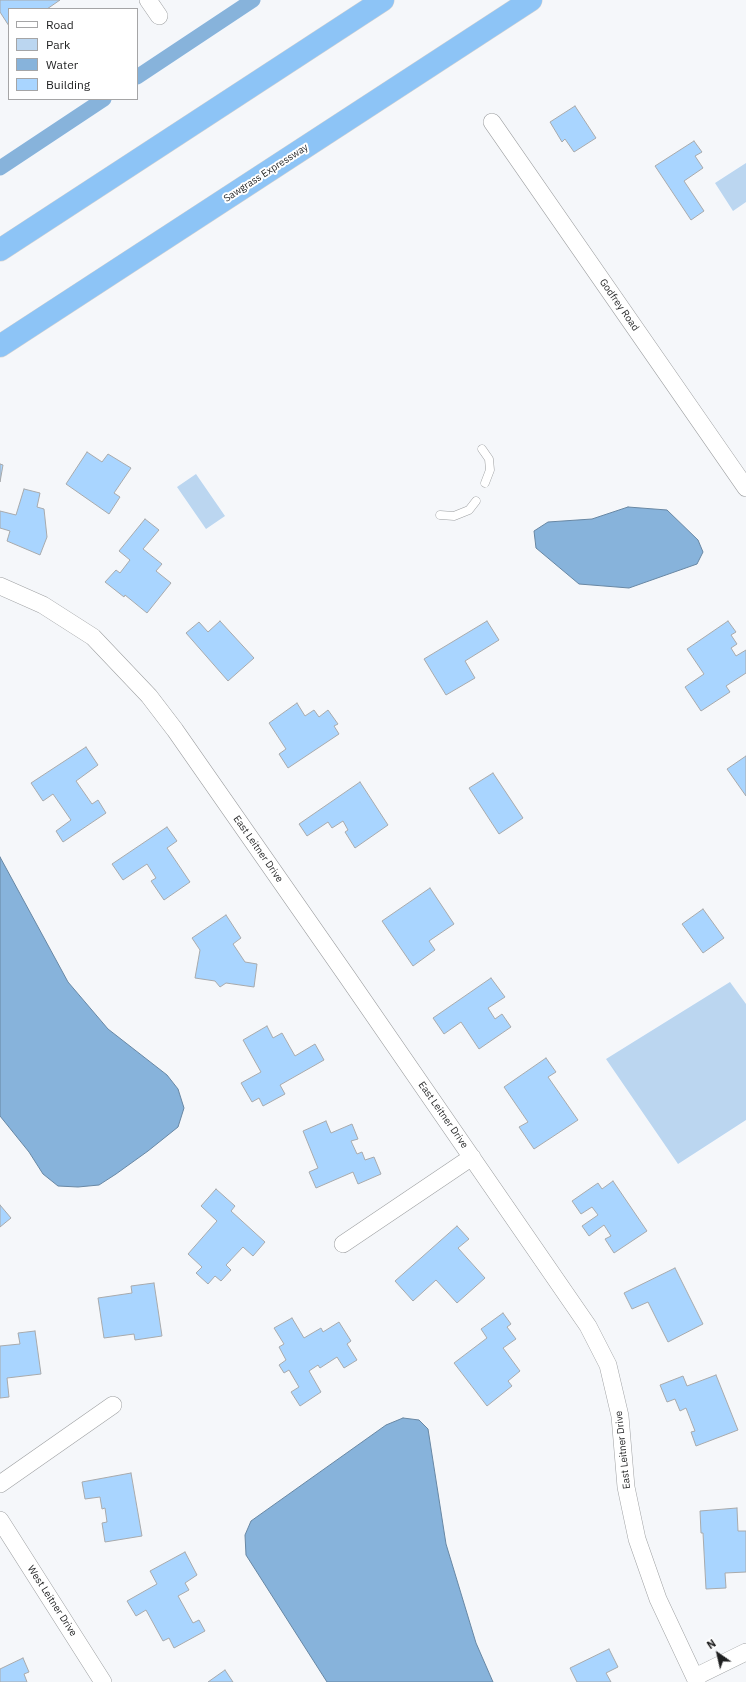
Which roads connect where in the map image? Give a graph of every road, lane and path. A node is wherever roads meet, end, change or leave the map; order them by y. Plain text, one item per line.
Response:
1 (148, 0) edge
2 (384, 0) edge
3 (531, 0) edge
4 (159, 16) dead end
5 (492, 122) dead end
6 (0, 250) edge
7 (0, 346) edge
8 (482, 449) dead end
9 (485, 483) dead end
10 (746, 488) edge
11 (476, 501) dead end
12 (440, 515) dead end
13 (0, 586) edge
14 (472, 1157) junction
15 (343, 1244) dead end
16 (113, 1405) dead end
17 (0, 1484) edge
18 (0, 1520) edge
19 (746, 1652) edge
20 (696, 1679) edge
21 (103, 1682) edge

1 - 4 street
2 - 6 highway
3 - 7 highway, Sawgrass Expressway
5 - 10 street, Godfrey Road
8 - 9 lane
11 - 12 lane
13 - 14 street, East Leitner Drive
14 - 15 street, East Leitner Drive
14 - 20 street, East Leitner Drive
16 - 17 street
18 - 21 street, West Leitner Drive
19 - 20 street, East Leitner Drive

